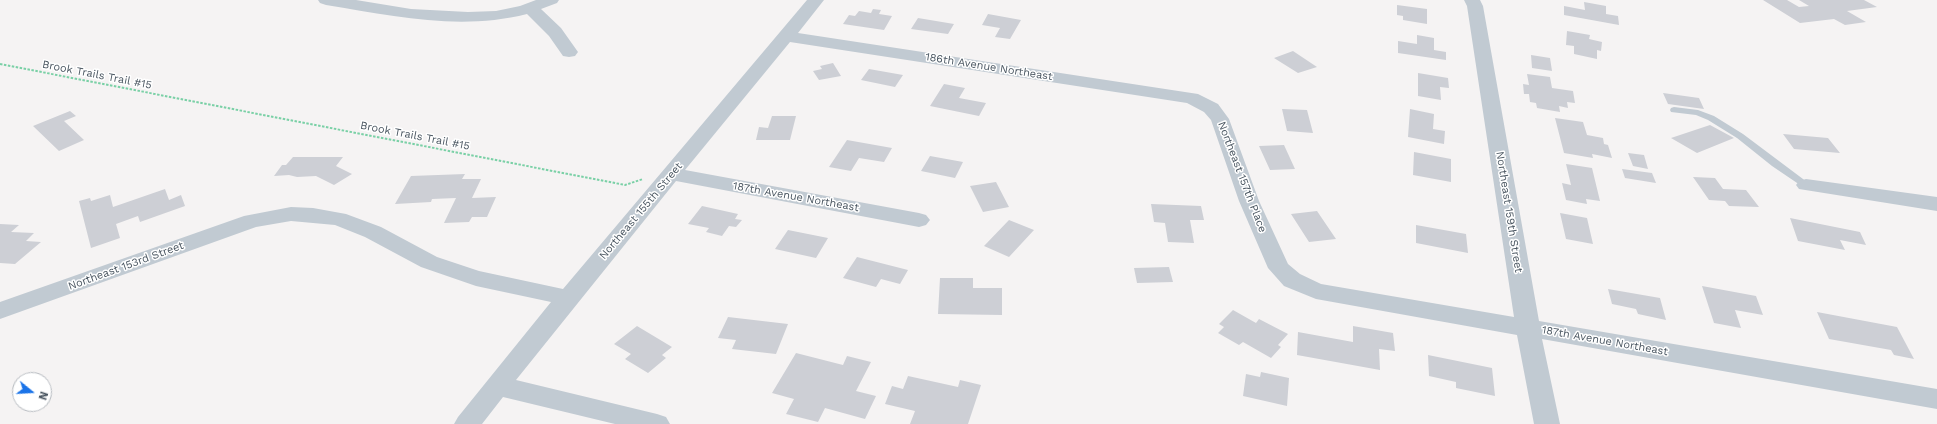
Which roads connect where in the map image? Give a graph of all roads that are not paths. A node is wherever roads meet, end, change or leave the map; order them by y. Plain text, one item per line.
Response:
1 (326, 0) edge
2 (551, 0) edge
3 (816, 0) edge
4 (1472, 0) edge
5 (531, 9) junction
6 (786, 36) junction
7 (569, 52) dead end
8 (1192, 98) joint
9 (1674, 110) dead end
10 (672, 174) junction
11 (1806, 185) joint
12 (1937, 204) edge
13 (920, 220) dead end
14 (1279, 268) joint
15 (568, 298) junction
16 (0, 311) edge
17 (1528, 328) junction
18 (498, 386) junction
19 (1937, 399) edge
20 (468, 424) edge
21 (657, 424) edge
22 (1547, 424) edge

1 - 5 street
2 - 5 street
3 - 6 street, Northeast 155th Street
4 - 17 street, Northeast 159th Street
5 - 7 street
6 - 8 street, 186th Avenue Northeast
6 - 10 street, Northeast 155th Street
8 - 14 street, Northeast 157th Place
9 - 11 lane
10 - 13 street, 187th Avenue Northeast
10 - 15 street, Northeast 155th Street
11 - 12 street
14 - 17 street, 187th Avenue Northeast
15 - 16 street, Northeast 153rd Street
15 - 18 street, Northeast 155th Street
17 - 19 street, 187th Avenue Northeast
17 - 22 street, Northeast 159th Street
18 - 20 street, Northeast 155th Street
18 - 21 street

